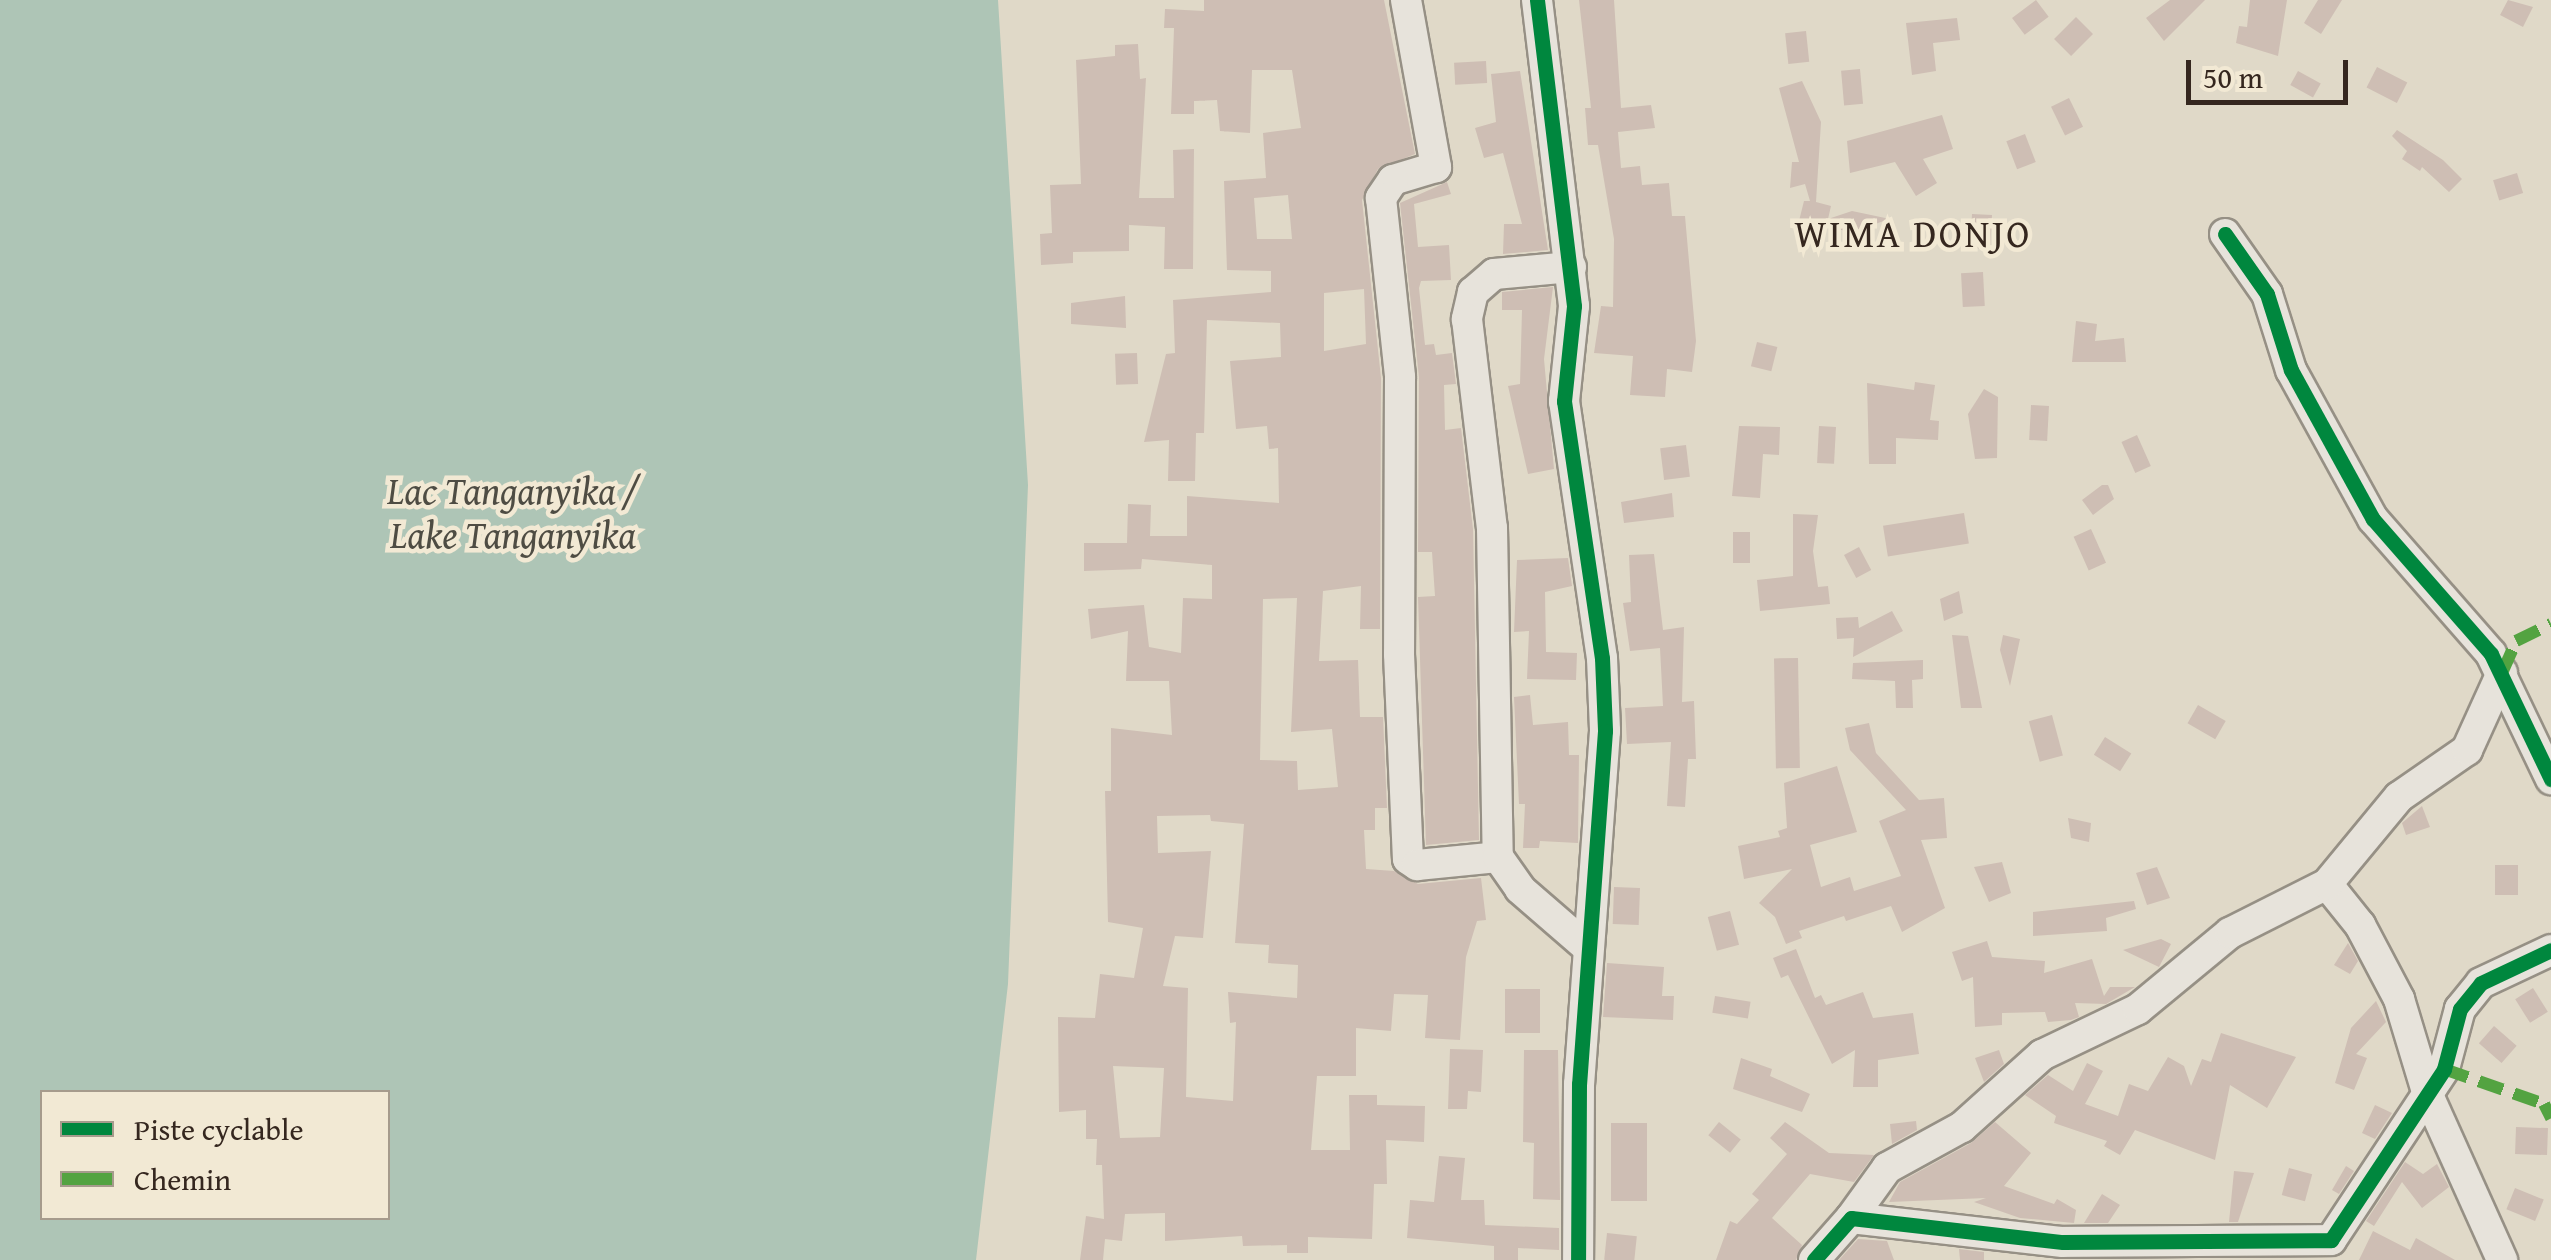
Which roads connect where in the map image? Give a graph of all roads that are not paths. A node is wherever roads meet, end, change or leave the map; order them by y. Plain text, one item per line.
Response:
1 (1406, 0) edge
2 (1537, 0) edge
3 (2225, 234) dead end
4 (1571, 267) junction
5 (2502, 673) junction
6 (2551, 779) edge
7 (1498, 858) junction
8 (2327, 884) junction
9 (1587, 947) junction
10 (2551, 950) edge
11 (2428, 1095) junction
12 (1851, 1218) junction
13 (1578, 1260) edge
14 (1814, 1260) edge
15 (2502, 1260) edge

1 - 7 street
2 - 4 street
3 - 5 street
4 - 7 street
4 - 9 street
5 - 6 street
5 - 8 street
7 - 9 street
8 - 11 street
8 - 12 street
9 - 13 street
10 - 11 street
11 - 12 street
11 - 15 street
12 - 14 street

